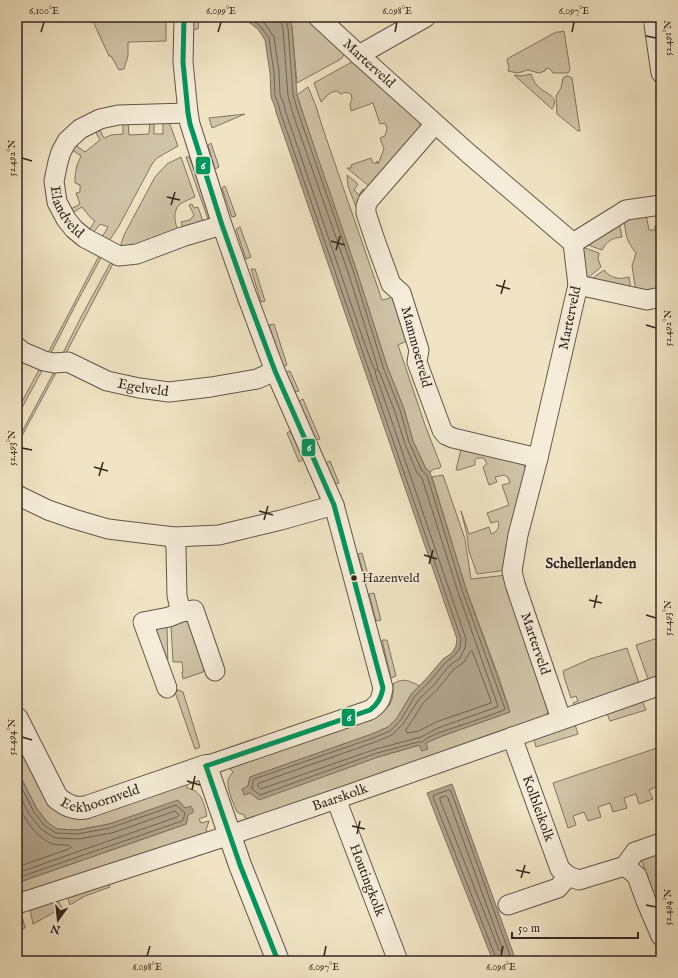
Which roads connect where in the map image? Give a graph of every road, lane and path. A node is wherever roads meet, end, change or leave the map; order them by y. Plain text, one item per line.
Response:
1 (184, 17) edge
2 (318, 17) edge
3 (426, 17) edge
4 (660, 17) edge
5 (359, 55) junction
6 (661, 73) edge
7 (188, 113) junction
8 (435, 124) junction
9 (661, 205) edge
10 (222, 225) junction
11 (573, 244) junction
12 (578, 285) junction
13 (661, 297) edge
14 (17, 347) edge
15 (275, 371) junction
16 (538, 458) junction
17 (17, 495) edge
18 (334, 505) junction
19 (174, 537) junction
20 (181, 612) junction
21 (215, 671) dead end
22 (661, 685) edge
23 (167, 688) dead end
24 (17, 719) edge
25 (561, 719) junction
26 (512, 737) junction
27 (206, 766) junction
28 (336, 799) junction
29 (230, 835) junction
30 (661, 843) edge
31 (625, 866) junction
32 (568, 876) junction
33 (17, 904) edge
34 (508, 905) dead end
35 (661, 936) edge
36 (278, 961) edge
37 (398, 961) edge

1 - 7 street
2 - 5 street, Marterveld
3 - 5 street
4 - 6 street
5 - 8 street, Marterveld
7 - 10 street
7 - 10 street, Elandveld
8 - 11 street, Marterveld
8 - 16 street, Mammoetveld
9 - 11 street
10 - 15 street
11 - 12 street, Marterveld
12 - 13 street
12 - 16 street, Marterveld
14 - 15 street, Egelveld
15 - 18 street
16 - 25 street, Marterveld
17 - 19 street
18 - 19 street
18 - 27 street
19 - 20 street
20 - 21 street
20 - 23 street
22 - 25 street, Baarskolk
24 - 27 street, Eekhoornveld
25 - 26 street, Baarskolk
26 - 28 street, Baarskolk
26 - 32 street, Kolbleikolk
27 - 29 street
28 - 29 street, Baarskolk
28 - 37 street, Houtingkolk
29 - 33 street, Baarskolk
29 - 36 street
30 - 31 street
31 - 32 street
31 - 35 street
32 - 34 street

